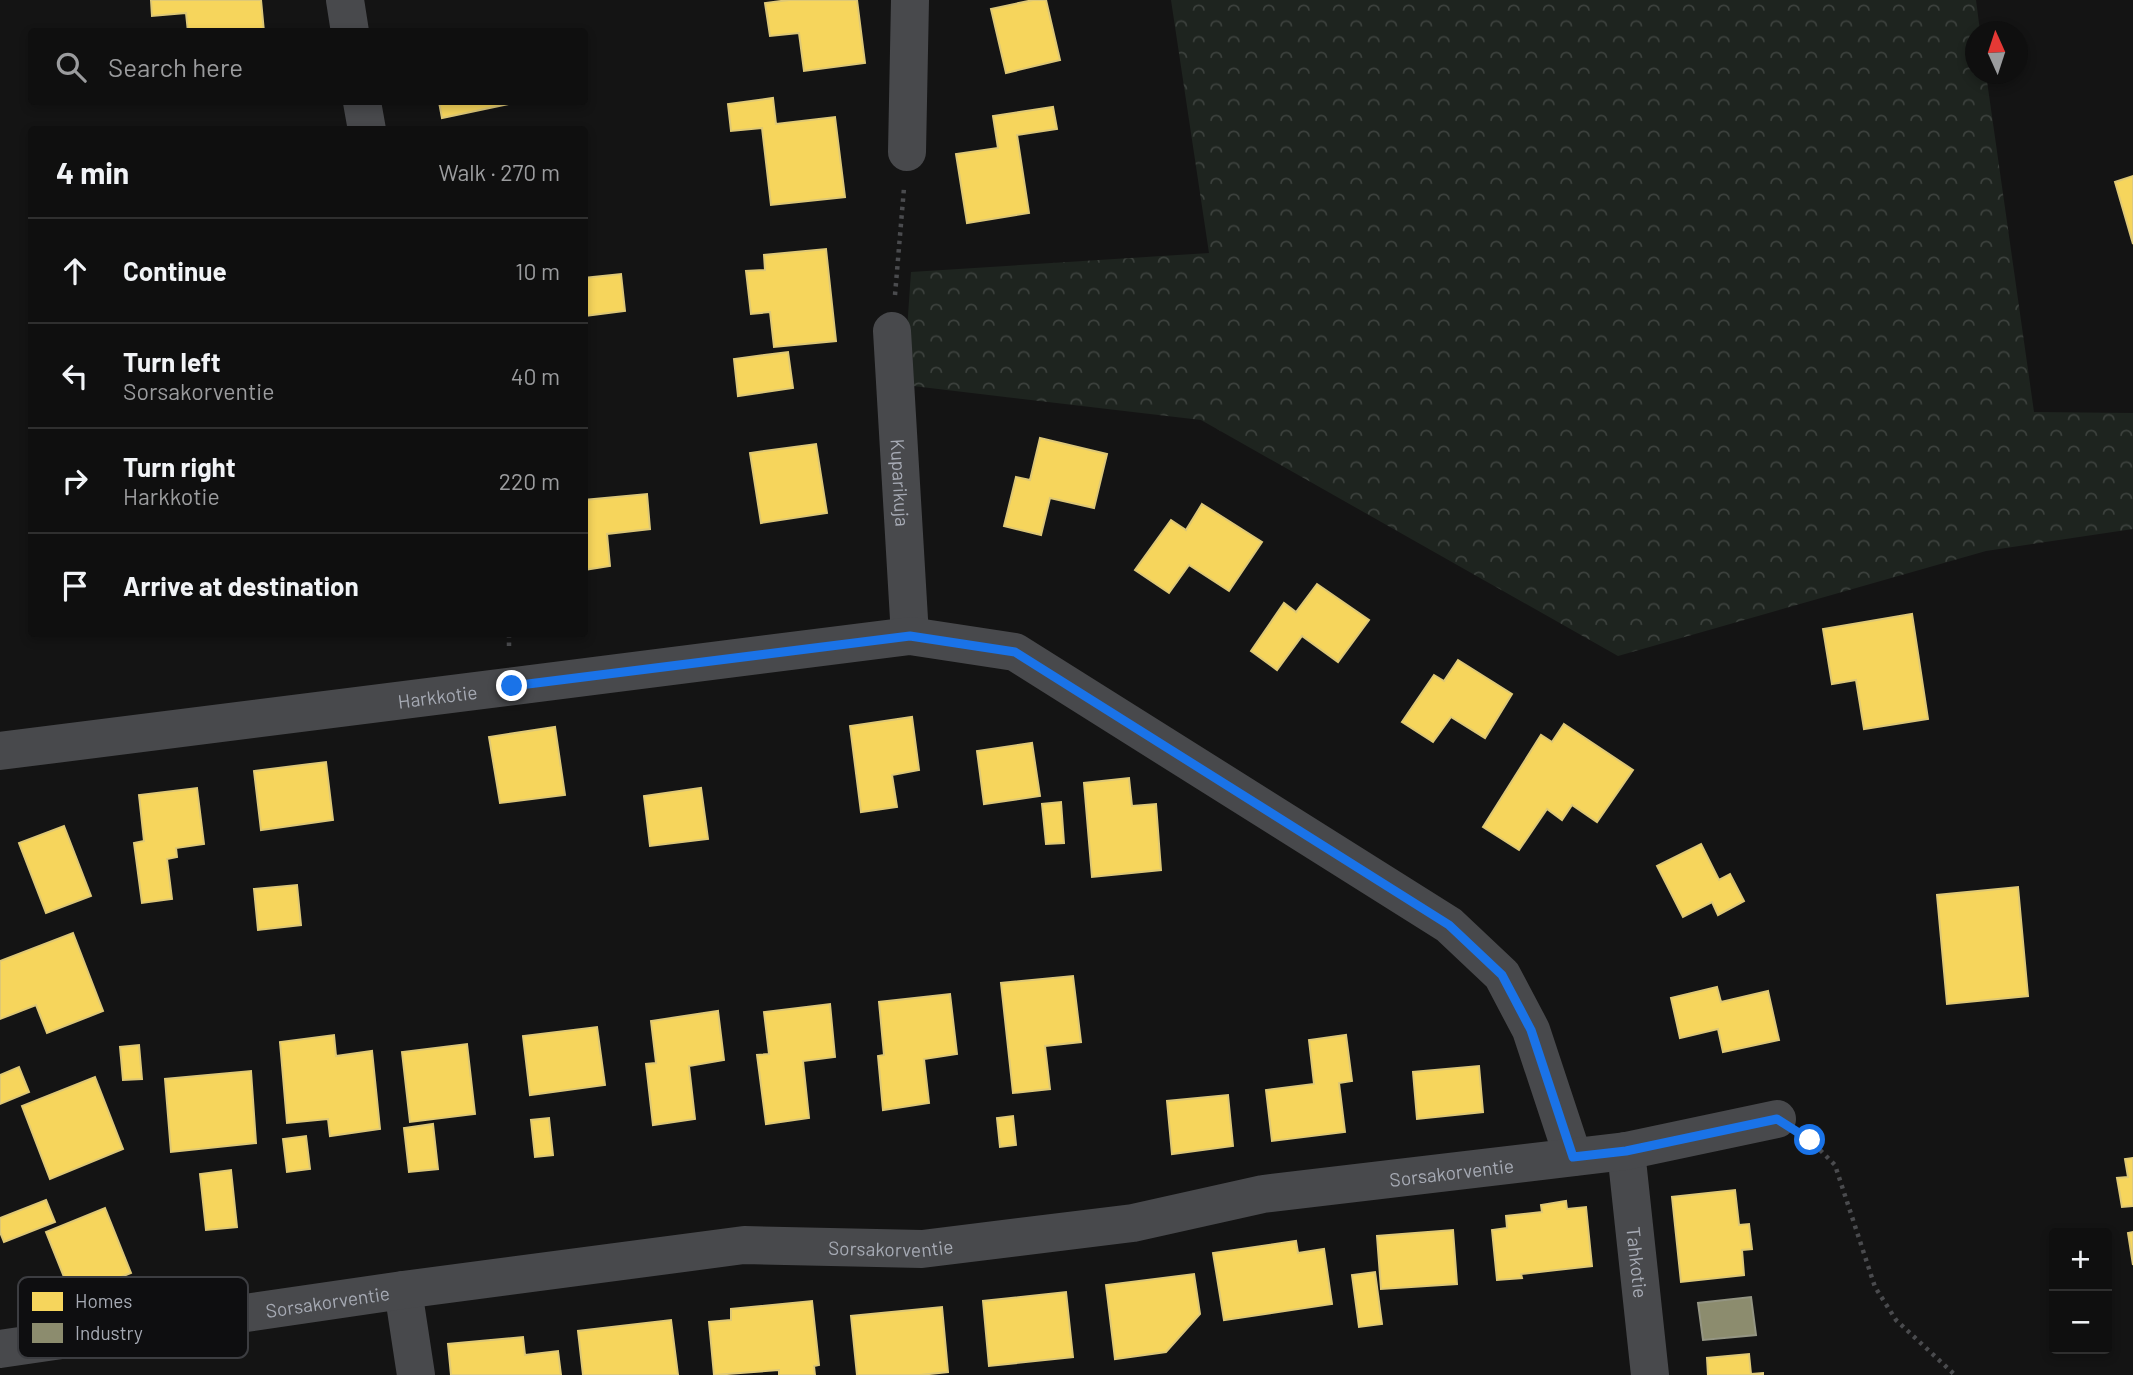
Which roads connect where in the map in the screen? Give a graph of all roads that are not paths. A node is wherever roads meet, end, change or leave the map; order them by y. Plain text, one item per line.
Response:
1 (345, 0) edge
2 (910, 0) edge
3 (349, 28) edge
4 (363, 105) edge
5 (366, 126) edge
6 (907, 152) road end
7 (892, 331) road end
8 (910, 636) junction
9 (0, 751) edge
10 (1777, 1119) road end
11 (1626, 1151) junction
12 (1573, 1157) junction
13 (403, 1290) junction
14 (248, 1313) edge
15 (18, 1346) edge
16 (0, 1349) edge
17 (416, 1375) edge
18 (1650, 1375) edge

1 - 3 street
2 - 6 street
4 - 5 street
7 - 8 street, Kuparikuja
8 - 9 street, Harkkotie
8 - 12 street, Harkkotie
10 - 11 street, Sorsakorventie
11 - 12 street, Sorsakorventie
11 - 18 street, Tahkotie
12 - 13 street, Sorsakorventie
13 - 14 street, Sorsakorventie
13 - 17 street
15 - 16 street, Sorsakorventie

